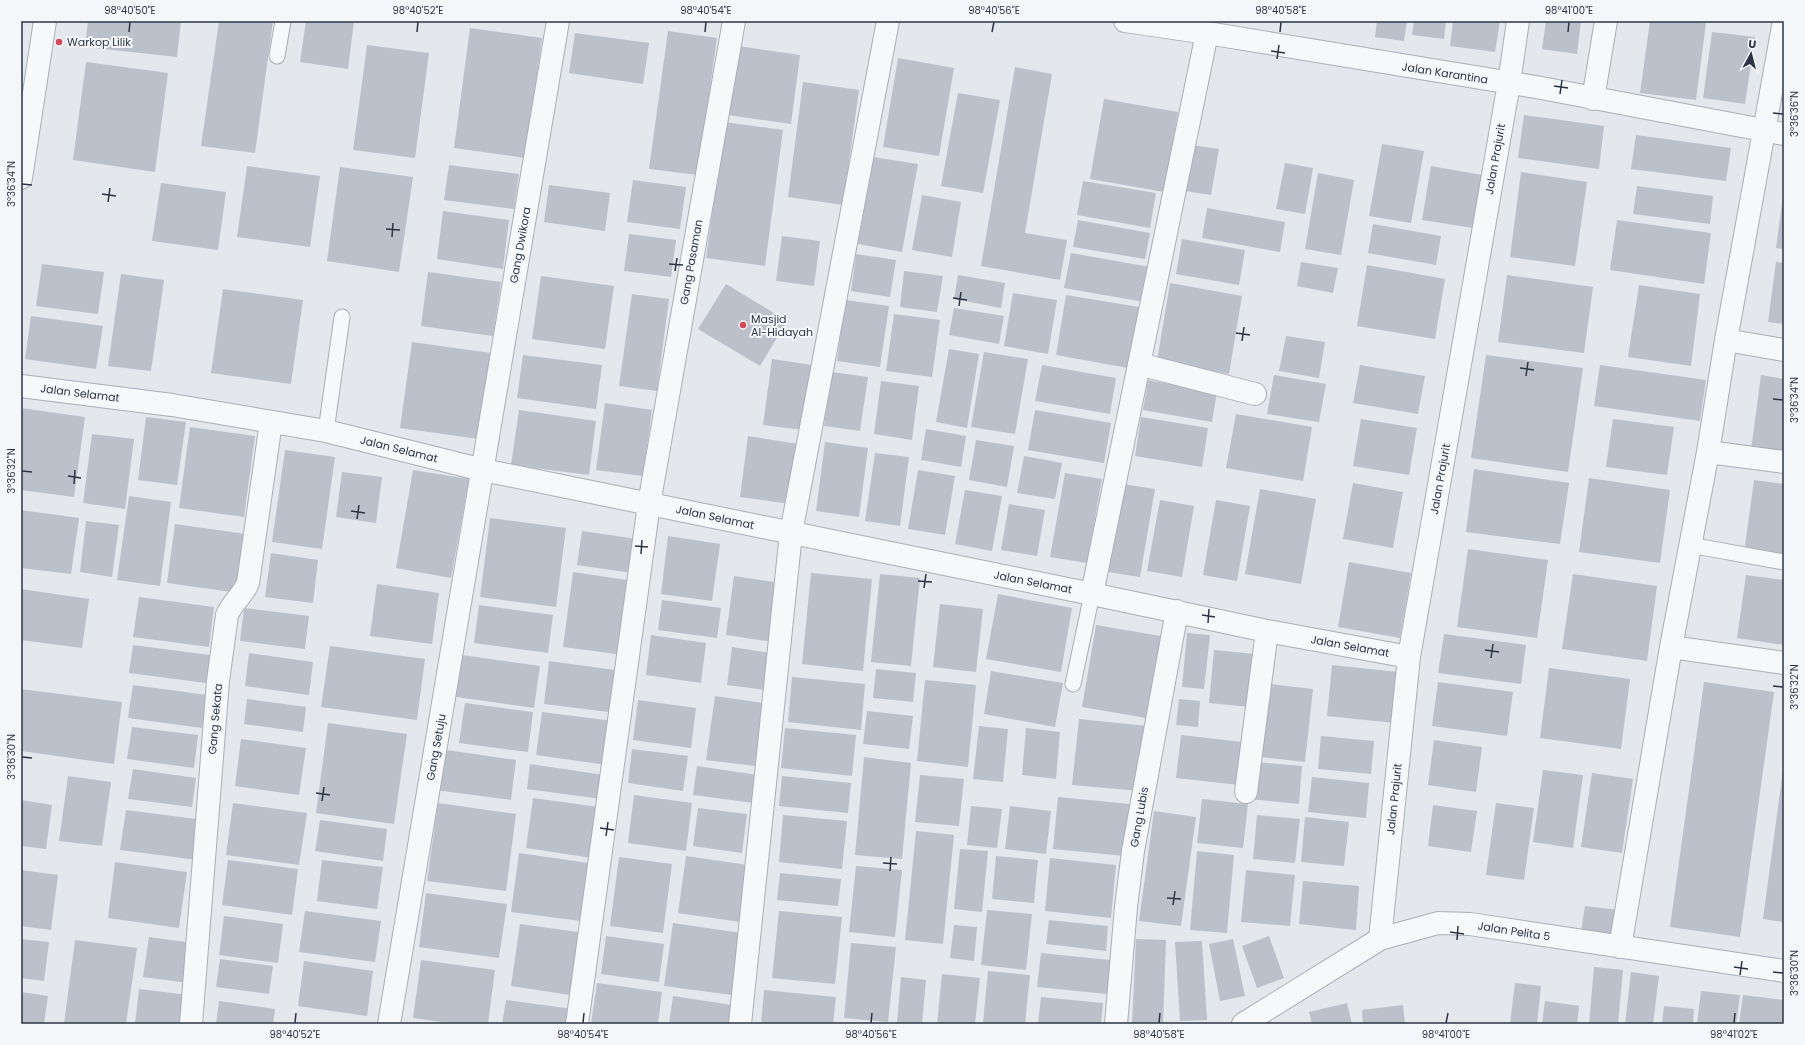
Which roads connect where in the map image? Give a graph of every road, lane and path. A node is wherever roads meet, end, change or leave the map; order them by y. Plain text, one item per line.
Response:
1 (45, 21) edge
2 (283, 21) edge
3 (558, 21) edge
4 (734, 21) edge
5 (888, 21) edge
6 (1125, 21) edge
7 (1518, 21) edge
8 (1606, 21) edge
9 (1784, 21) edge
10 (1207, 33) junction
11 (277, 56) dead end
12 (1509, 83) junction
13 (1593, 99) junction
14 (1775, 132) edge
15 (21, 178) edge
16 (342, 317) dead end
17 (1726, 340) junction
18 (1784, 350) edge
19 (1139, 364) junction
20 (21, 386) edge
21 (1255, 394) dead end
22 (271, 422) junction
23 (326, 432) junction
24 (1708, 452) junction
25 (1784, 462) edge
26 (483, 470) junction
27 (648, 504) junction
28 (791, 533) junction
29 (1690, 545) junction
30 (1784, 562) edge
31 (1092, 594) junction
32 (1177, 611) junction
33 (1267, 631) junction
34 (1670, 647) junction
35 (1409, 657) junction
36 (1784, 663) edge
37 (1073, 684) dead end
38 (1246, 792) dead end
39 (1380, 939) junction
40 (1620, 947) junction
41 (1784, 971) edge
42 (191, 1024) edge
43 (389, 1024) edge
44 (577, 1024) edge
45 (740, 1024) edge
46 (1116, 1024) edge
47 (1244, 1024) edge

1 - 15 street
2 - 11 lane
3 - 26 street, Gang Dwikora
4 - 27 street, Gang Pasaman
5 - 28 street
6 - 10 street, Jalan Karantina
7 - 12 street, Jalan Prajurit
8 - 13 street
9 - 14 street
10 - 12 street, Jalan Karantina
10 - 19 street
12 - 13 street, Jalan Karantina
12 - 35 street, Jalan Prajurit
13 - 14 street, Jalan Karantina
14 - 17 street
16 - 23 lane
17 - 18 street
17 - 24 street
19 - 21 street
19 - 31 street
20 - 22 street, Jalan Selamat
22 - 23 street, Jalan Selamat
22 - 42 street, Gang Sekata
23 - 26 street, Jalan Selamat
24 - 25 street
24 - 29 street
26 - 27 street, Jalan Selamat
26 - 43 street, Gang Setuju
27 - 28 street, Jalan Selamat
27 - 44 street, Gang Pasaman
28 - 31 street, Jalan Selamat
28 - 45 street
29 - 30 lane
29 - 34 street
31 - 32 street, Jalan Selamat
31 - 37 lane
32 - 33 street, Jalan Selamat
32 - 46 street, Gang Lubis
33 - 35 street, Jalan Selamat
33 - 38 street
34 - 36 street
34 - 40 street
35 - 39 street, Jalan Prajurit
39 - 40 street, Jalan Pelita 5
39 - 47 street, Jalan Pelita 5
40 - 41 street, Jalan Pelita 5

